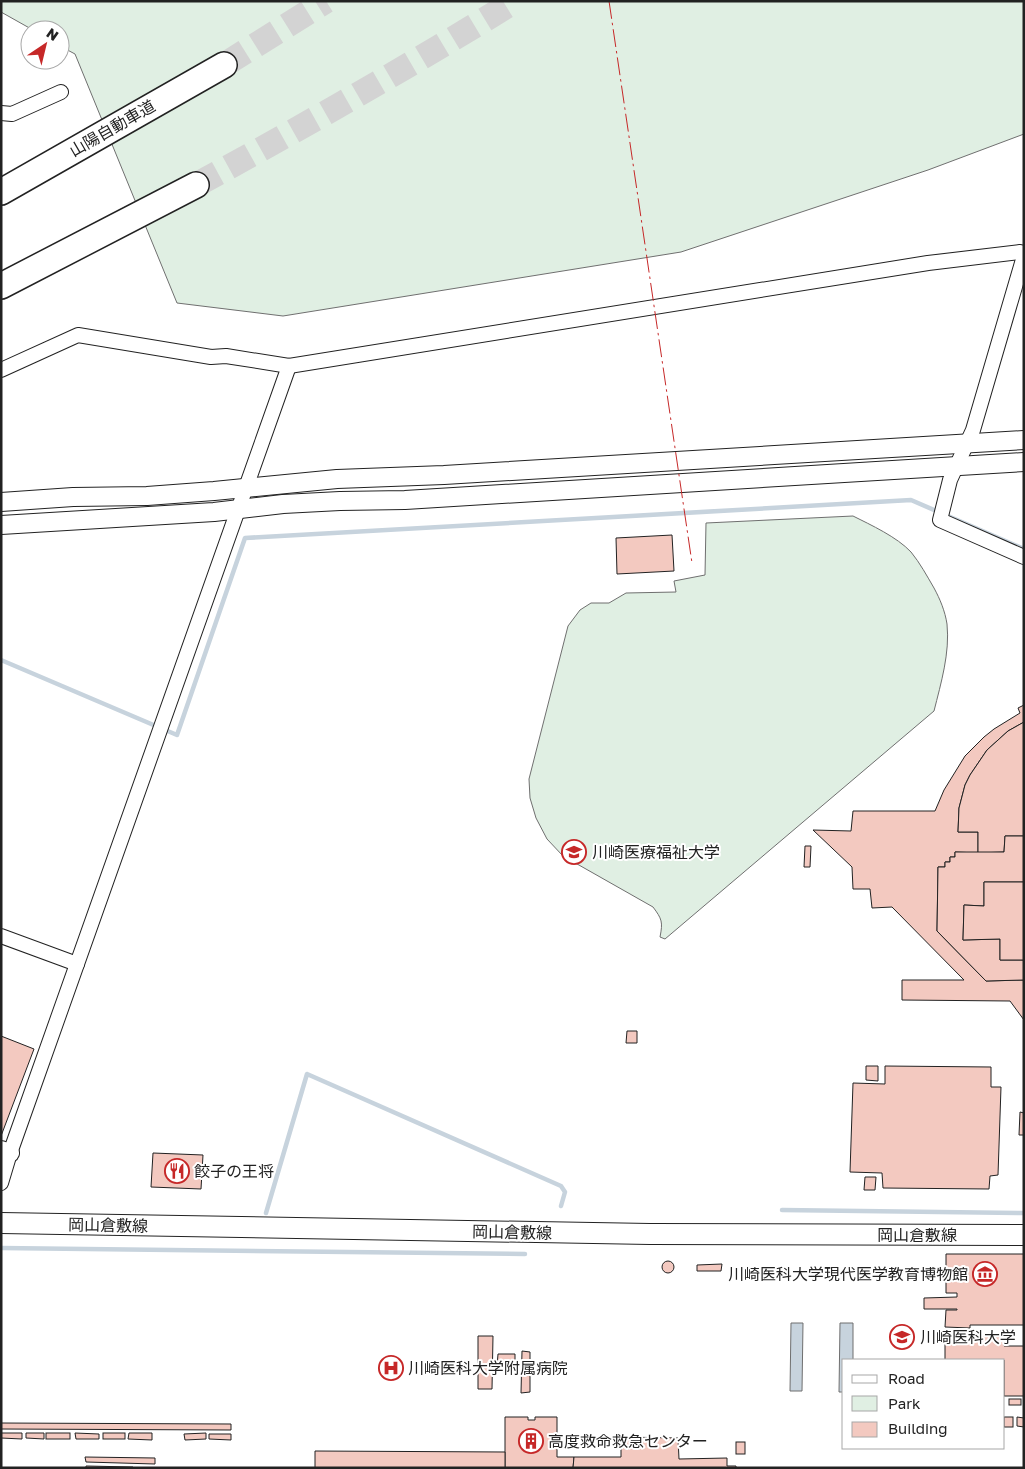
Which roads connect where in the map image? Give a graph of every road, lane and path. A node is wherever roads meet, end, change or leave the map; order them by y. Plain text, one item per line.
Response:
1 (224, 65) tunnel mouth
2 (61, 92) dead end
3 (1, 113) edge
4 (196, 185) tunnel mouth
5 (1, 192) edge
6 (1024, 255) edge
7 (1, 286) edge
8 (289, 366) junction
9 (1, 370) edge
10 (1024, 440) edge
11 (966, 444) junction
12 (1024, 462) edge
13 (956, 466) junction
14 (246, 488) junction
15 (1, 502) edge
16 (238, 510) junction
17 (1, 525) edge
18 (1024, 557) edge
19 (1, 936) edge
20 (77, 964) junction
21 (6, 1152) edge
22 (1, 1183) edge
23 (1, 1223) edge
24 (1024, 1235) edge

1 - 5 highway, 山陽自動車道
2 - 3 street
4 - 7 highway
6 - 8 street
6 - 11 street
8 - 9 street
8 - 14 street
10 - 11 street
11 - 13 street
11 - 14 street
12 - 13 street
13 - 16 street
13 - 18 street
14 - 15 street
14 - 16 street
16 - 17 street
16 - 20 street
19 - 20 street
20 - 21 street
21 - 22 street
23 - 24 main road, 岡山倉敷線

